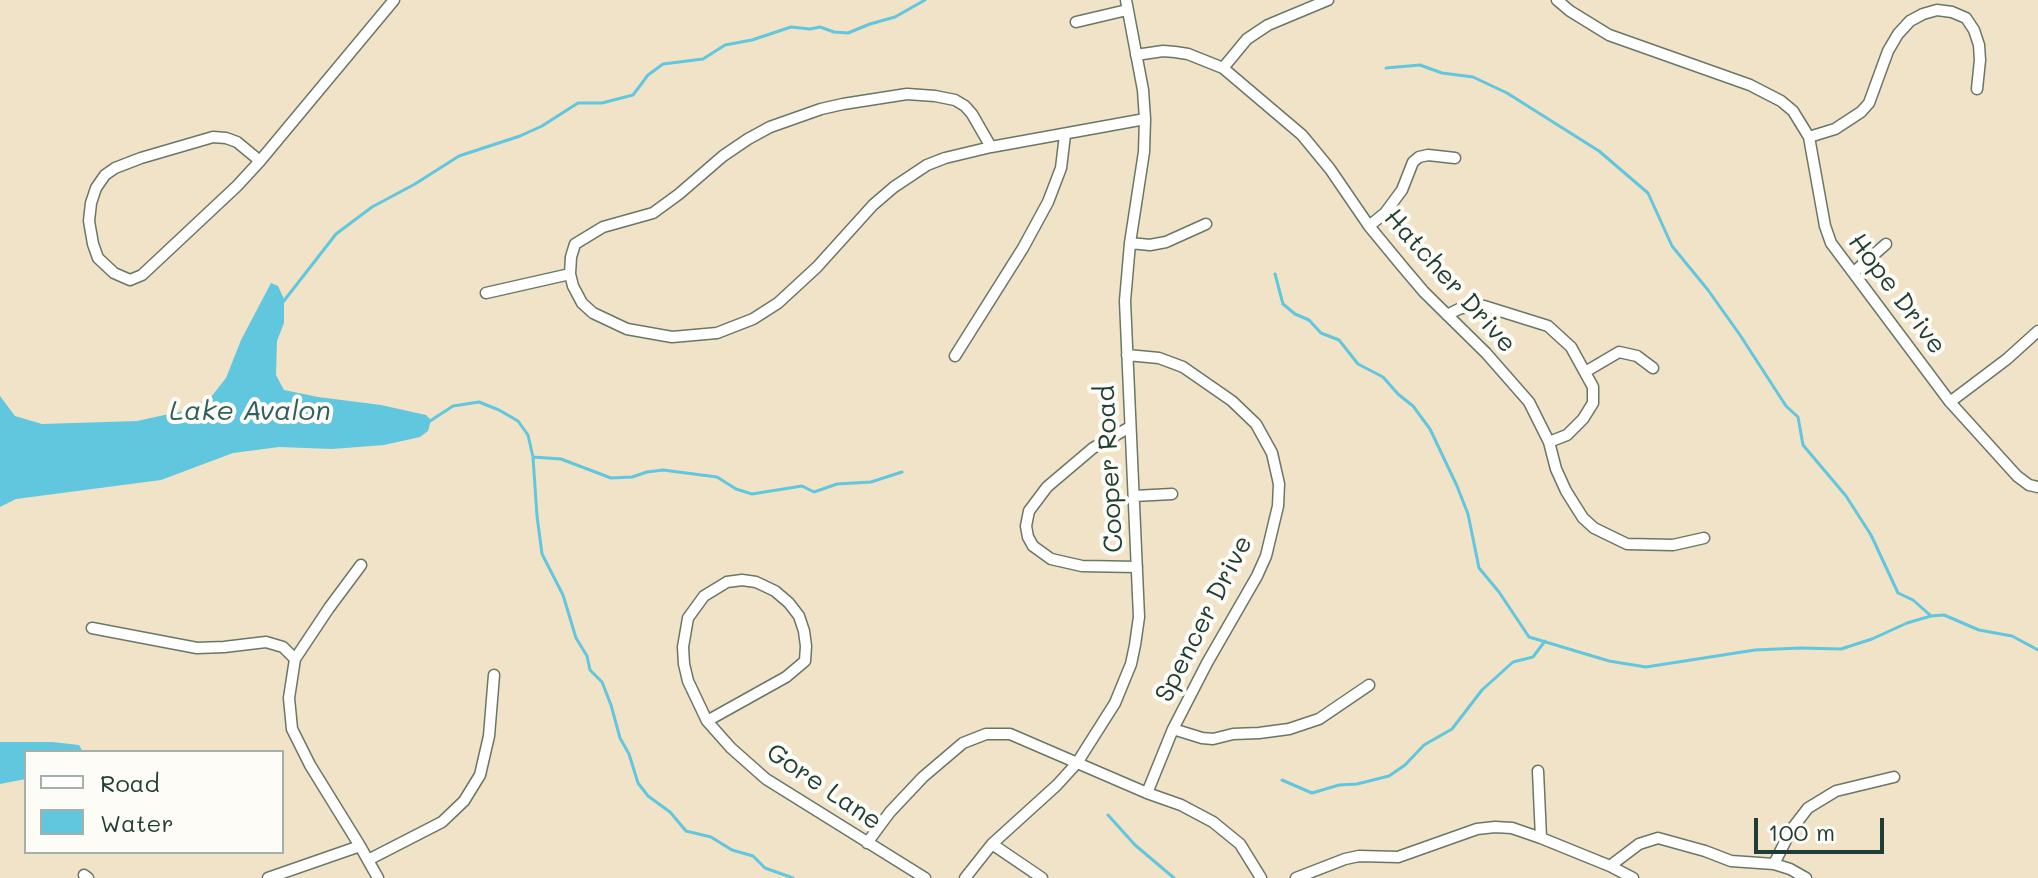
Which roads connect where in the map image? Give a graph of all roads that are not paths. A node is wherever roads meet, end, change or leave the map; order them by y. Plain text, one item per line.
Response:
1 (394, 0) edge
2 (1328, 0) edge
3 (1557, 0) edge
4 (1126, 5) edge
5 (1076, 22) dead end
6 (1136, 55) junction
7 (1223, 68) junction
8 (1977, 89) dead end
9 (1145, 119) junction
10 (1065, 135) junction
11 (1809, 137) junction
12 (991, 147) junction
13 (1455, 158) dead end
14 (260, 161) junction
15 (1206, 224) dead end
16 (1369, 226) junction
17 (1130, 243) junction
18 (1886, 244) dead end
19 (1854, 272) junction
20 (570, 274) junction
21 (486, 293) dead end
22 (1447, 315) junction
23 (2038, 331) edge
24 (1127, 355) junction
25 (955, 356) dead end
26 (1653, 368) dead end
27 (1585, 372) junction
28 (1950, 402) junction
29 (1130, 427) junction
30 (1549, 442) junction
31 (2038, 487) edge
32 (1172, 494) dead end
33 (1134, 496) junction
34 (1704, 538) dead end
35 (361, 565) dead end
36 (1137, 567) junction
37 (92, 628) dead end
38 (295, 659) junction
39 (494, 675) dead end
40 (1369, 685) dead end
41 (707, 721) junction
42 (1173, 729) junction
43 (1077, 763) junction
44 (1538, 771) dead end
45 (1894, 777) dead end
46 (1147, 793) junction
47 (1541, 838) junction
48 (867, 843) junction
49 (992, 844) junction
50 (360, 846) junction
51 (368, 860) junction
52 (1774, 864) junction
53 (1610, 866) junction
54 (268, 878) edge
55 (378, 878) edge
56 (925, 878) edge
57 (965, 878) edge
58 (1042, 878) edge
59 (1261, 878) edge
60 (1296, 878) edge
61 (1633, 878) edge
62 (1806, 878) edge

1 - 14 street
2 - 7 street
3 - 11 street, Hope Drive
4 - 5 street
4 - 6 street, Cooper Road
6 - 7 street, Hatcher Drive
6 - 9 street, Cooper Road
7 - 16 street, Hatcher Drive
8 - 11 street
9 - 10 street
9 - 17 street, Cooper Road
10 - 12 street
10 - 25 street
11 - 19 street, Hope Drive
12 - 20 street
12 - 20 street
13 - 16 street
14 - 14 street
15 - 17 street
16 - 22 street, Hatcher Drive
17 - 24 street, Cooper Road
18 - 19 street
19 - 28 street, Hope Drive
20 - 21 street
22 - 27 street
22 - 30 street, Hatcher Drive
23 - 28 street
24 - 29 street, Cooper Road
24 - 42 street, Spencer Drive
26 - 27 street
27 - 30 street
28 - 31 street, Hope Drive
29 - 33 street, Cooper Road
29 - 36 street
30 - 34 street, Hatcher Drive
32 - 33 street
33 - 36 street, Cooper Road
35 - 38 street
36 - 43 street, Cooper Road
37 - 38 street
38 - 50 street
39 - 51 street
40 - 42 street
41 - 41 street, Gore Lane
41 - 48 street, Gore Lane
42 - 46 street, Spencer Drive
43 - 46 street
43 - 48 street
43 - 49 street, Cooper Road
44 - 47 street
45 - 52 street
46 - 59 street
47 - 53 street
47 - 60 street
48 - 56 street, Gore Lane
49 - 57 street, Cooper Road
49 - 58 street
50 - 51 street
50 - 54 street
51 - 55 street
52 - 53 street
52 - 62 street
53 - 61 street

